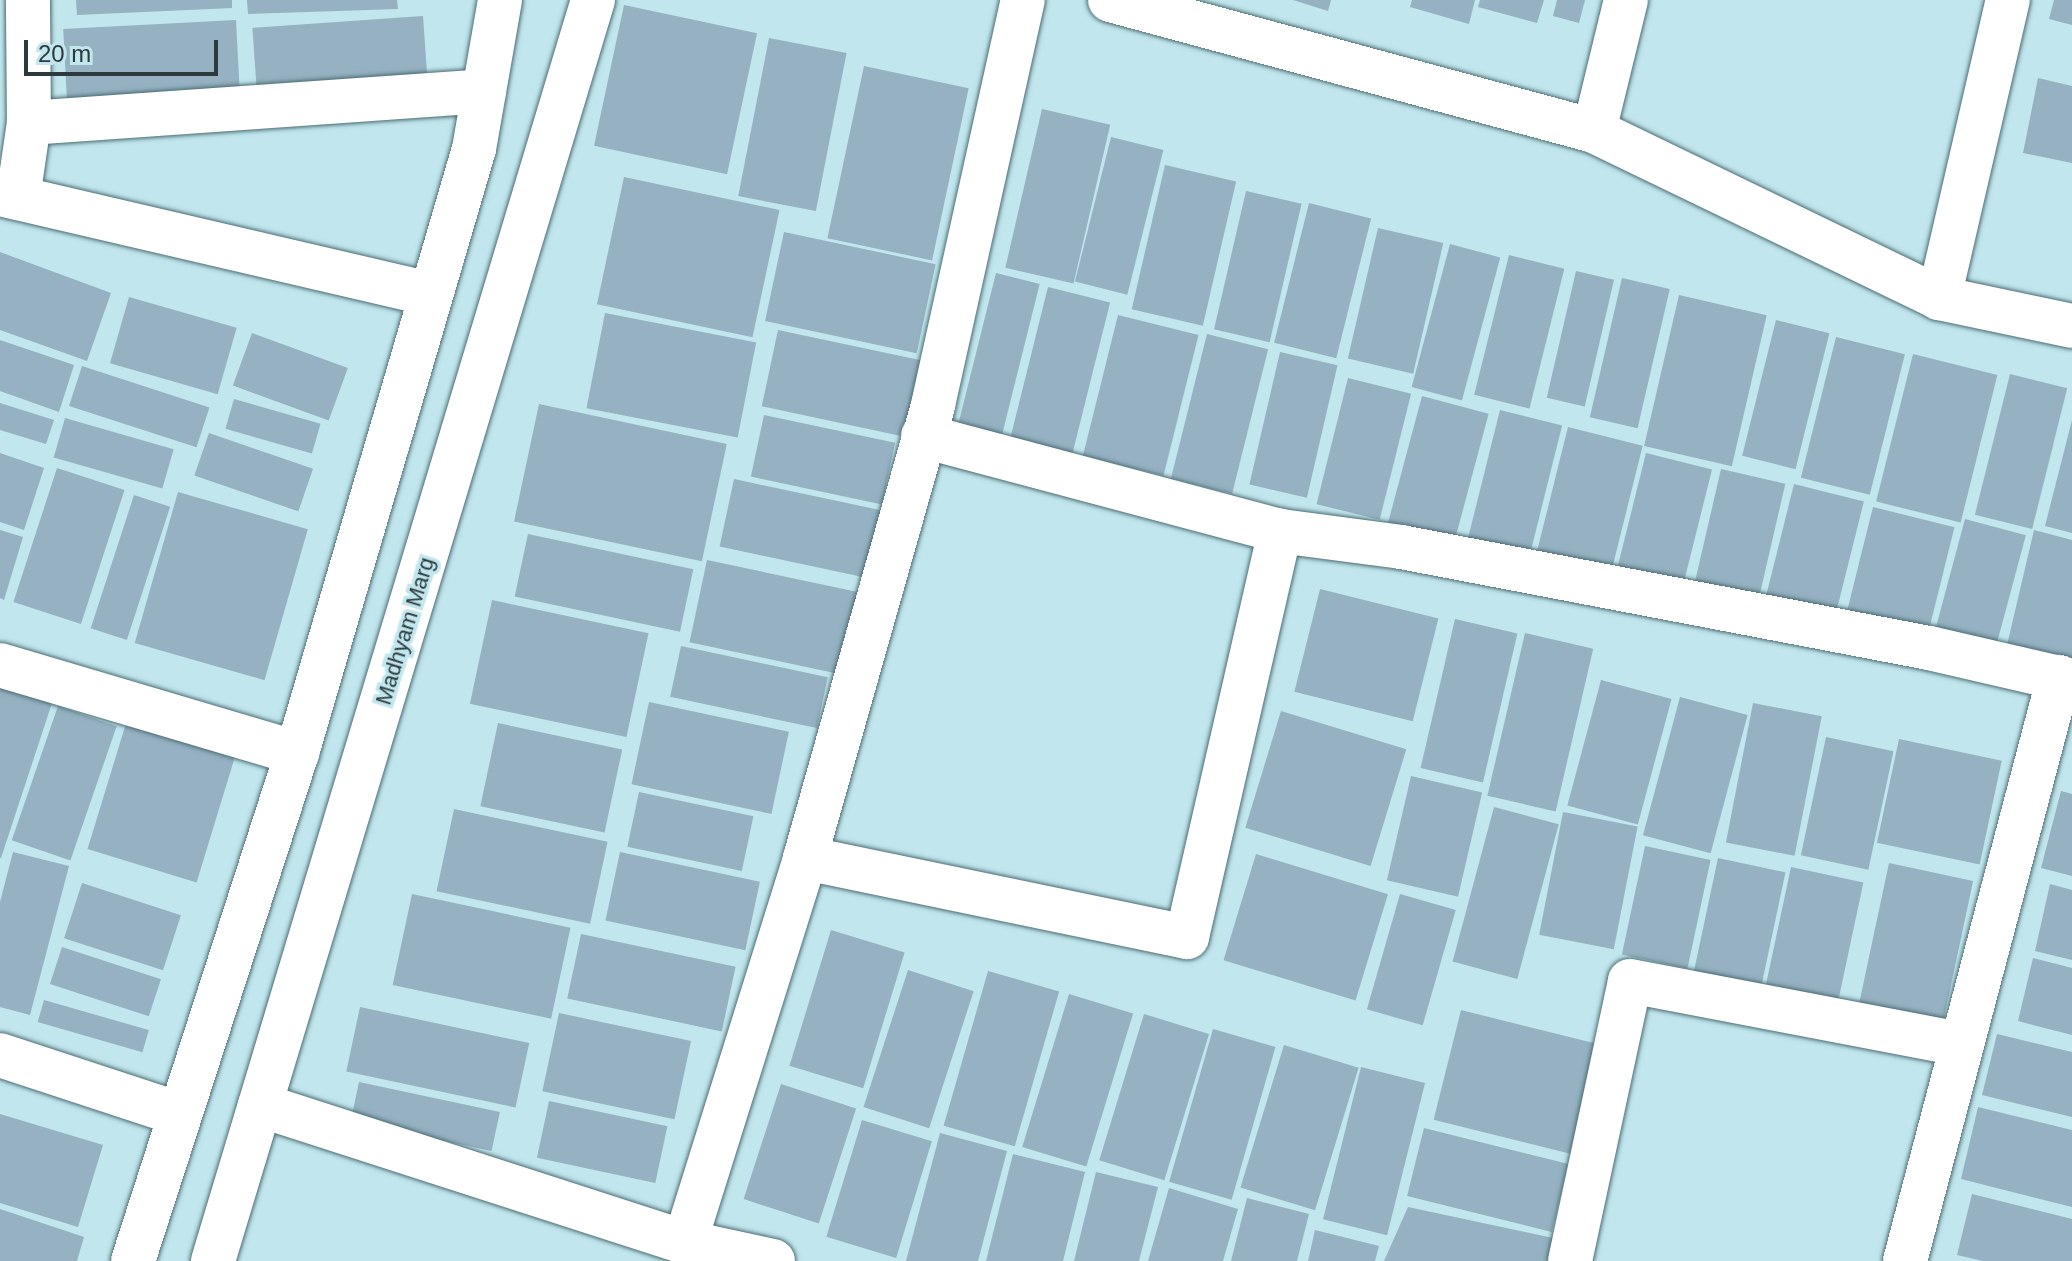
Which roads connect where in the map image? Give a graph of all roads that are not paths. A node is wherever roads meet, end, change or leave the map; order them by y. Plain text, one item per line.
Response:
1 (28, 0) edge
2 (500, 0) edge
3 (593, 0) edge
4 (1023, 0) edge
5 (1110, 0) edge
6 (1626, 0) edge
7 (2008, 0) edge
8 (484, 91) junction
9 (29, 123) junction
10 (1594, 131) junction
11 (9, 196) edge
12 (429, 294) junction
13 (1939, 298) junction
14 (2072, 326) edge
15 (923, 436) junction
16 (1280, 531) junction
17 (0, 665) edge
18 (2066, 679) edge
19 (297, 753) junction
20 (805, 858) junction
21 (1961, 1044) junction
22 (0, 1055) edge
23 (260, 1105) junction
24 (179, 1114) junction
25 (685, 1242) junction
26 (133, 1261) edge
27 (213, 1261) edge
28 (773, 1261) edge
29 (1570, 1261) edge
30 (1905, 1261) edge

1 - 9 street
2 - 8 street
3 - 23 street, Madhyam Marg
4 - 15 street
5 - 10 street
6 - 10 street
7 - 13 street
8 - 9 street
8 - 12 street
9 - 11 street
10 - 13 street
11 - 12 street
12 - 19 street
13 - 14 street
15 - 16 street
15 - 20 street
16 - 18 street
16 - 20 street
17 - 19 street
18 - 21 street
19 - 24 street
20 - 25 street
21 - 29 street
21 - 30 street
22 - 24 street
23 - 25 street
23 - 27 street, Madhyam Marg
24 - 26 street
25 - 28 street

